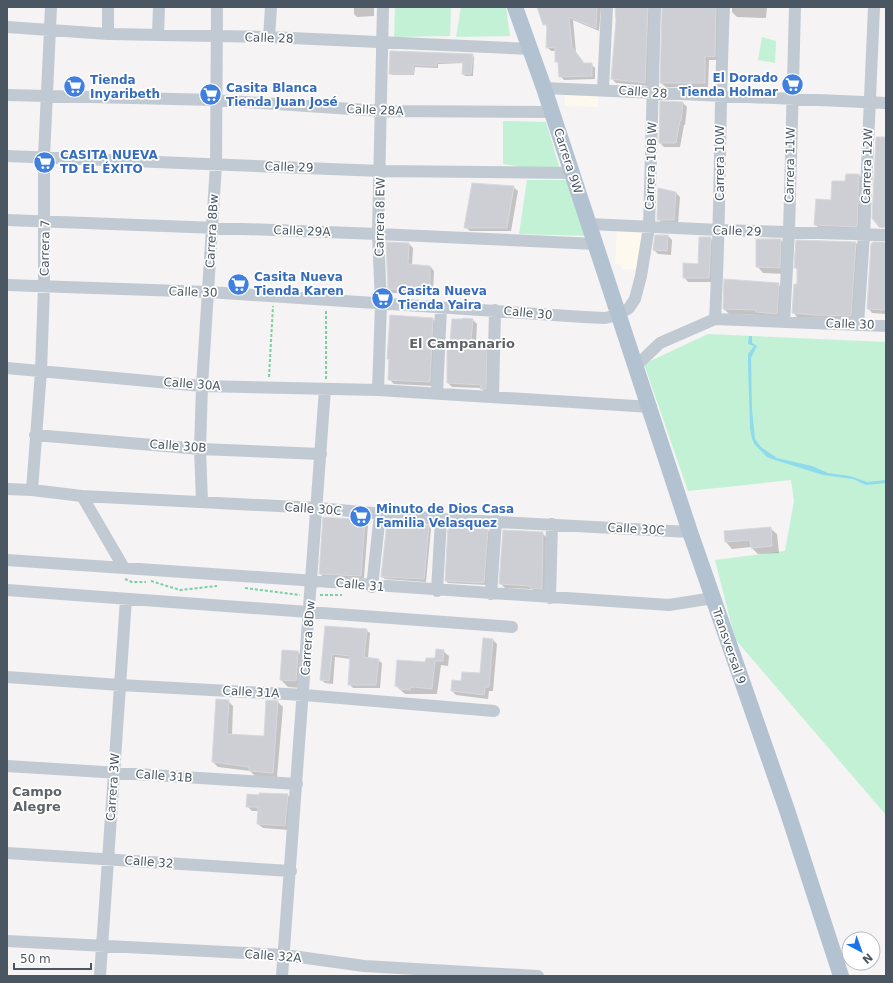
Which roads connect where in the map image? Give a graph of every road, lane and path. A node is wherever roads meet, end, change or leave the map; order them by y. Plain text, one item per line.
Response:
1 (51, 7) edge
2 (108, 7) edge
3 (159, 7) edge
4 (217, 7) edge
5 (271, 7) edge
6 (383, 7) edge
7 (515, 7) edge
8 (607, 7) edge
9 (655, 7) edge
10 (724, 7) edge
11 (795, 7) edge
12 (874, 7) edge
13 (7, 27) edge
14 (50, 30) junction
15 (108, 34) junction
16 (158, 35) junction
17 (218, 37) junction
18 (269, 37) junction
19 (383, 43) junction
20 (530, 49) junction
21 (544, 88) junction
22 (603, 89) junction
23 (653, 93) junction
24 (7, 95) edge
25 (47, 96) junction
26 (720, 96) junction
27 (791, 98) junction
28 (215, 100) junction
29 (870, 102) junction
30 (886, 103) edge
31 (382, 111) junction
32 (552, 112) junction
33 (7, 156) edge
34 (44, 157) junction
35 (216, 164) junction
36 (381, 171) junction
37 (572, 173) junction
38 (7, 220) edge
39 (45, 221) junction
40 (589, 224) junction
41 (649, 227) junction
42 (212, 228) junction
43 (720, 230) junction
44 (789, 232) junction
45 (378, 234) junction
46 (864, 234) junction
47 (886, 235) edge
48 (597, 244) junction
49 (7, 284) edge
50 (44, 287) junction
51 (209, 292) junction
52 (274, 297) junction
53 (326, 300) junction
54 (380, 304) junction
55 (441, 308) junction
56 (495, 310) junction
57 (618, 315) junction
58 (715, 319) junction
59 (784, 322) junction
60 (858, 324) junction
61 (886, 326) edge
62 (636, 366) junction
63 (7, 368) edge
64 (40, 371) junction
65 (202, 386) junction
66 (268, 386) junction
67 (326, 389) junction
68 (378, 390) junction
69 (437, 393) junction
70 (493, 398) junction
71 (651, 407) junction
72 (34, 435) junction
73 (200, 448) junction
74 (321, 454) junction
75 (7, 489) edge
76 (32, 490) junction
77 (82, 496) junction
78 (202, 502) junction
79 (317, 508) junction
80 (380, 514) junction
81 (441, 519) junction
82 (496, 522) junction
83 (552, 524) junction
84 (690, 532) junction
85 (7, 560) edge
86 (124, 568) junction
87 (312, 581) junction
88 (372, 587) junction
89 (7, 590) edge
90 (437, 591) junction
91 (491, 594) junction
92 (550, 598) junction
93 (713, 598) junction
94 (126, 599) junction
95 (310, 613) junction
96 (512, 627) dead end
97 (7, 677) edge
98 (120, 686) junction
99 (304, 695) junction
100 (494, 711) dead end
101 (7, 766) edge
102 (114, 772) junction
103 (297, 784) junction
104 (7, 853) edge
105 (108, 859) junction
106 (291, 871) junction
107 (7, 941) edge
108 (102, 947) junction
109 (285, 955) junction
110 (363, 971) edge
111 (424, 973) edge
112 (487, 975) edge
113 (100, 976) edge
114 (282, 976) edge
115 (538, 976) edge
116 (841, 976) edge

1 - 14 street, Carrera 7
2 - 15 street
3 - 16 street
4 - 17 street, Carrera 8Bw
5 - 18 street
6 - 19 street, Carrera 8 EW
7 - 20 main road, Carrera 9W
8 - 22 street
9 - 23 street, Carrera 10B W
10 - 26 street, Carrera 10W
11 - 27 street, Carrera 11W
12 - 29 street, Carrera 12W
13 - 14 street, Calle 28
14 - 15 street, Calle 28
14 - 25 street, Carrera 7
15 - 16 street, Calle 28
16 - 17 street, Calle 28
17 - 18 street, Calle 28
17 - 28 street, Carrera 8Bw
18 - 19 street, Calle 28
19 - 20 street, Calle 28
19 - 31 street, Carrera 8 EW
20 - 21 main road, Carrera 9W
21 - 22 street, Calle 28
21 - 32 main road, Carrera 9W
22 - 23 street, Calle 28
23 - 26 street, Calle 28
23 - 41 street, Carrera 10B W
24 - 25 street, Calle 28A
25 - 28 street, Calle 28A
25 - 34 street, Carrera 7
26 - 27 street, Calle 28
26 - 43 street, Carrera 10W
27 - 29 street, Calle 28
27 - 44 street, Carrera 11W
28 - 31 street, Calle 28A
28 - 35 street, Carrera 8Bw
29 - 30 street, Calle 28
29 - 46 street, Carrera 12W
31 - 32 street, Calle 28A
31 - 36 street, Carrera 8 EW
32 - 37 main road, Carrera 9W
33 - 34 street, Calle 29
34 - 35 street, Calle 29
34 - 39 street, Carrera 7
35 - 36 street, Calle 29
35 - 42 street, Carrera 8Bw
36 - 37 street, Calle 29
36 - 45 street, Carrera 8 EW
37 - 40 main road, Carrera 9W
38 - 39 street, Calle 29A
39 - 42 street, Calle 29A
39 - 50 street, Carrera 7
40 - 41 street, Calle 29
40 - 48 main road, Carrera 9W
41 - 43 street, Calle 29
41 - 57 street, Carrera 10B W
42 - 45 street, Calle 29A
42 - 51 street, Carrera 8Bw
43 - 44 street, Calle 29
43 - 58 street, Carrera 10W
44 - 46 street, Calle 29
44 - 59 street, Carrera 11W
45 - 48 street, Calle 29A
45 - 54 street, Carrera 8 EW
46 - 47 street, Calle 29
46 - 60 street, Carrera 12W
48 - 57 main road, Carrera 9W
49 - 50 street, Calle 30
50 - 51 street, Calle 30
50 - 64 street, Carrera 7
51 - 52 street, Calle 30
51 - 65 street, Carrera 8Bw
52 - 53 street, Calle 30
52 - 66 path
53 - 54 street, Calle 30
53 - 67 path
54 - 55 street, Calle 30
54 - 68 street, Carrera 8 EW
55 - 56 street, Calle 30
55 - 69 street
56 - 57 street, Calle 30
56 - 70 street
57 - 62 main road, Transversal 9
58 - 59 street, Calle 30
58 - 62 street, Calle 30
59 - 60 street, Calle 30
60 - 61 street, Calle 30
62 - 71 main road, Transversal 9
63 - 64 street, Calle 30A
64 - 65 street, Calle 30A
64 - 72 street, Carrera 7
65 - 66 street, Calle 30A
65 - 73 street, Carrera 8Bw
66 - 67 street, Calle 30A
67 - 68 street, Calle 30A
67 - 74 street, Carrera 8Dw
68 - 69 street, Calle 30A
69 - 70 street, Calle 30A
70 - 71 street, Calle 30A
71 - 84 main road, Transversal 9
72 - 73 street, Calle 30B
72 - 76 street, Carrera 7
73 - 74 street, Calle 30B
73 - 78 street, Carrera 8Bw
74 - 79 street, Carrera 8Dw
75 - 76 street, Calle 30C
76 - 77 street, Calle 30C
77 - 78 street, Calle 30C
77 - 86 street
78 - 79 street, Calle 30C
79 - 80 street, Calle 30C
79 - 87 street, Carrera 8Dw
80 - 81 street, Calle 30C
80 - 88 street
81 - 82 street, Calle 30C
81 - 90 street
82 - 83 street, Calle 30C
82 - 91 street
83 - 84 street, Calle 30C
83 - 92 street
84 - 93 main road, Transversal 9
85 - 86 street, Calle 31
86 - 87 street, Calle 31
87 - 88 street, Calle 31
87 - 95 street, Carrera 8Dw
88 - 90 street, Calle 31
89 - 94 street
90 - 91 street, Calle 31
91 - 92 street, Calle 31
92 - 93 street, Calle 31
93 - 116 main road, Transversal 9
94 - 95 street
94 - 98 street, Carrera 3W
95 - 96 street
95 - 99 street, Carrera 8Dw
97 - 98 street, Calle 31A
98 - 99 street, Calle 31A
98 - 102 street, Carrera 3W
99 - 100 street, Calle 31A
99 - 103 street, Carrera 8Dw
101 - 102 street, Calle 31B
102 - 103 street, Calle 31B
102 - 105 street, Carrera 3W
103 - 106 street, Carrera 8Dw
104 - 105 street, Calle 32
105 - 106 street, Calle 32
105 - 108 street, Carrera 3W
106 - 109 street, Carrera 8Dw
107 - 108 street, Calle 32A
108 - 109 street, Calle 32A
108 - 113 street, Carrera 3W
109 - 110 street, Calle 32A
109 - 114 street, Carrera 8Dw
110 - 111 street, Calle 32A
111 - 112 street, Calle 32A
112 - 115 street, Calle 32A

